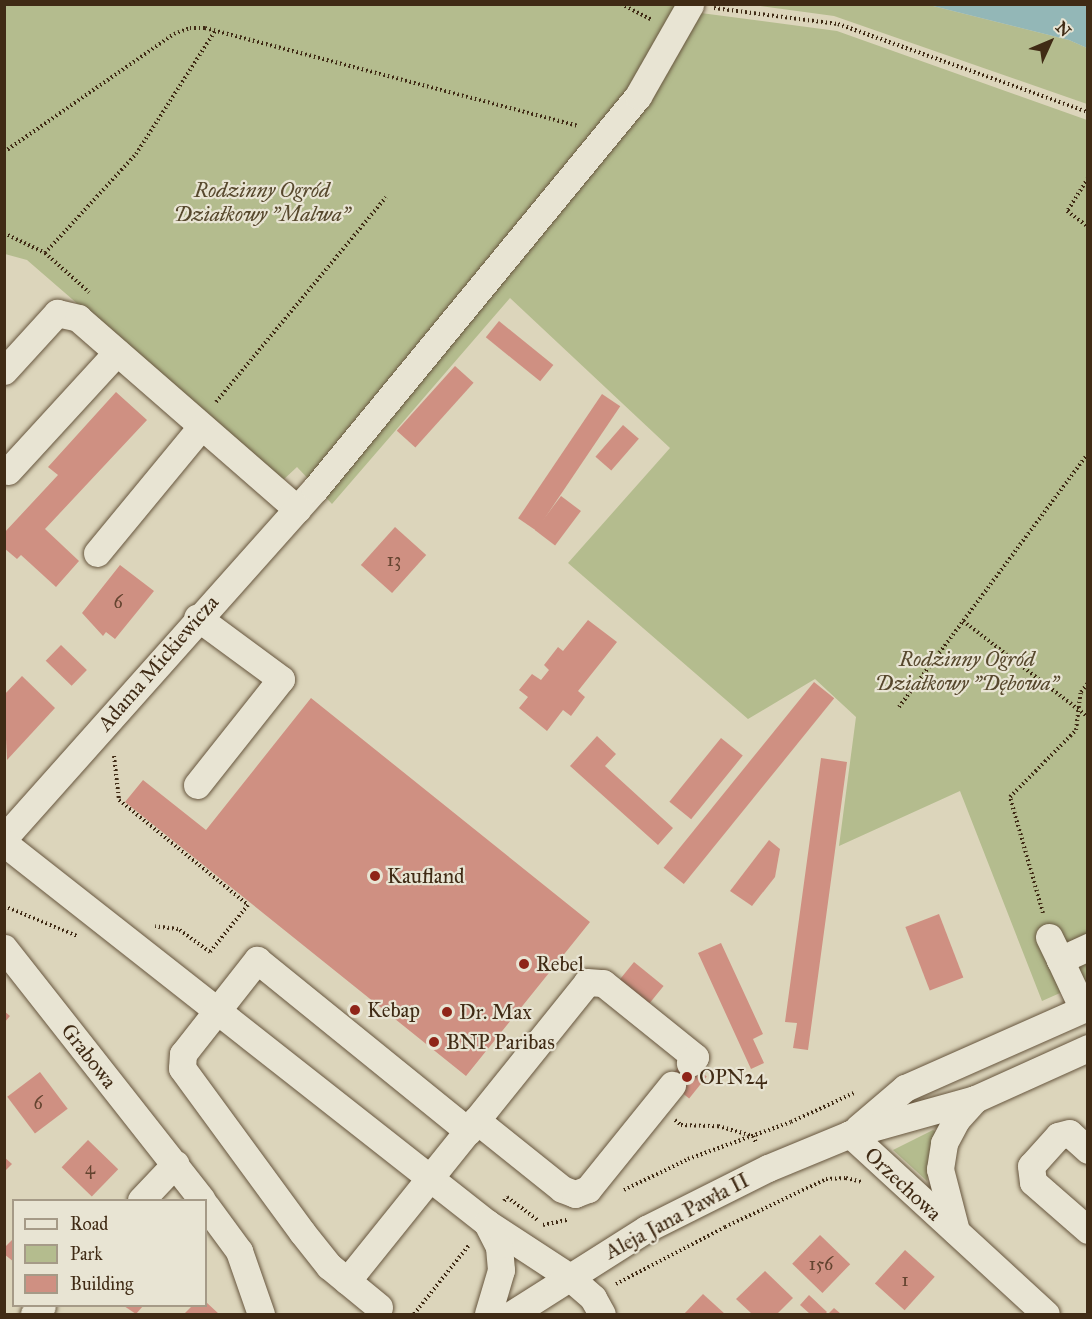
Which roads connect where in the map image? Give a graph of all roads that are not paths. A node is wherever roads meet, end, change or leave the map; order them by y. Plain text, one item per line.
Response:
1 (690, 5) edge
2 (117, 352) junction
3 (4, 371) edge
4 (201, 427) junction
5 (8, 471) dead end
6 (297, 509) junction
7 (97, 553) dead end
8 (197, 617) junction
9 (197, 785) dead end
10 (4, 840) edge
11 (1088, 947) edge
12 (4, 948) edge
13 (1085, 1008) edge
14 (215, 1012) junction
15 (1088, 1048) edge
16 (690, 1063) dead end
17 (664, 1095) road end
18 (975, 1099) junction
19 (472, 1126) junction
20 (850, 1134) junction
21 (1088, 1150) edge
22 (175, 1164) junction
23 (431, 1178) junction
24 (142, 1199) edge
25 (201, 1199) edge
26 (207, 1207) edge
27 (487, 1223) junction
28 (1088, 1230) edge
29 (957, 1233) junction
30 (568, 1275) junction
31 (347, 1281) junction
32 (597, 1306) edge
33 (379, 1307) dead end
34 (261, 1314) edge
35 (489, 1314) edge
36 (512, 1314) edge
37 (1046, 1314) edge

1 - 6 street, Adama Mickiewicza
2 - 3 street
2 - 4 street
2 - 5 street
4 - 6 street
4 - 7 street
6 - 8 street, Adama Mickiewicza
8 - 9 street
8 - 10 street, Adama Mickiewicza
10 - 14 street
11 - 13 street
12 - 22 street, Grabowa
13 - 20 street, Aleja Jana Pawła II
14 - 19 street
14 - 23 street
14 - 31 street
15 - 18 street, Aleja Jana Pawła II
16 - 19 street
17 - 19 street
18 - 20 street, Aleja Jana Pawła II
18 - 29 street, Orzechowa
19 - 23 street
20 - 29 street, Orzechowa
20 - 30 street, Aleja Jana Pawła II
21 - 28 street
22 - 24 street
22 - 25 street, Grabowa
23 - 27 street
23 - 31 street
26 - 34 street
27 - 30 street
27 - 35 street
29 - 37 street, Orzechowa
30 - 32 street
30 - 36 street, Aleja Jana Pawła II
31 - 33 street

